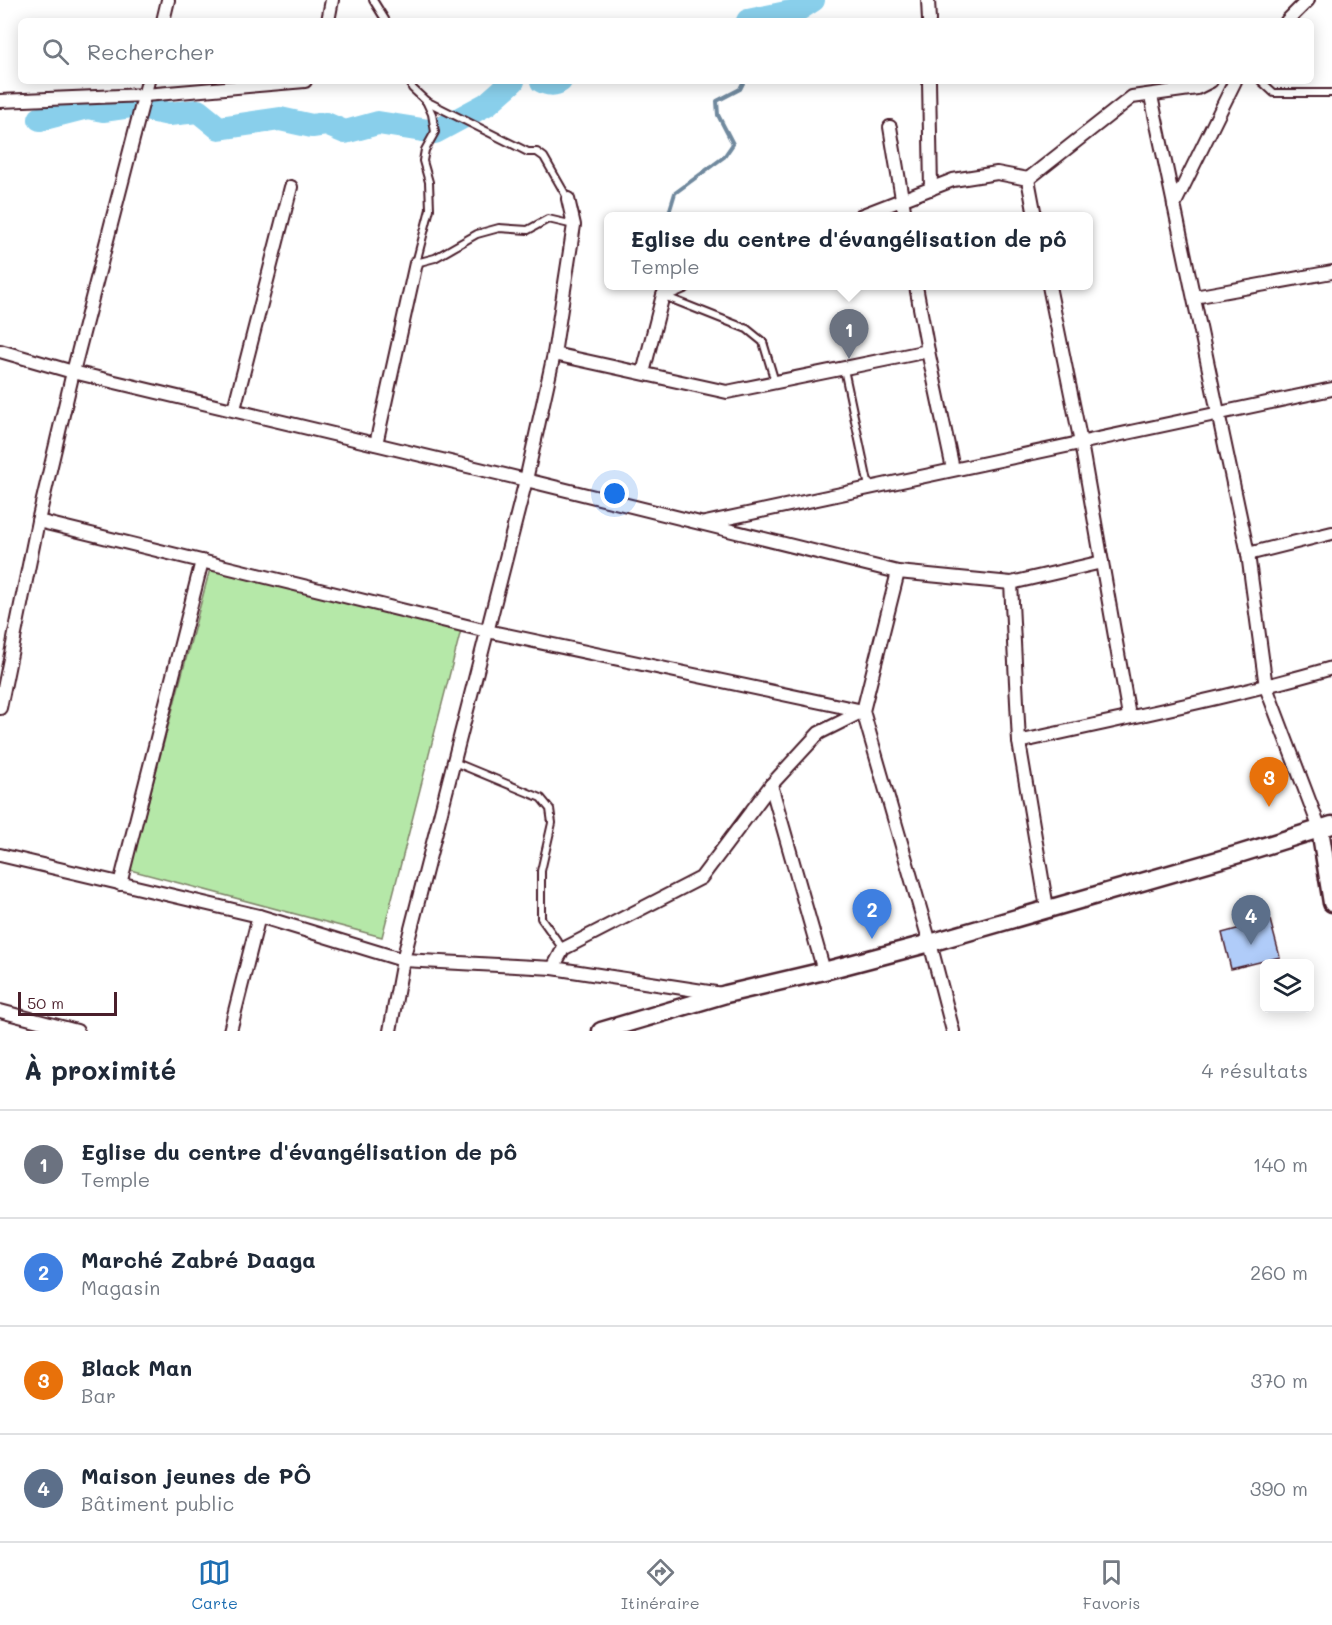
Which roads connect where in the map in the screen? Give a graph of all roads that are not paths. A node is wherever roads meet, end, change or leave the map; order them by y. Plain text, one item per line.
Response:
1 (168, 0) edge
2 (332, 0) edge
3 (373, 0) edge
4 (928, 0) edge
5 (1308, 0) edge
6 (164, 18) edge
7 (329, 18) edge
8 (384, 18) edge
9 (929, 18) edge
10 (1290, 18) edge
11 (147, 84) edge
12 (283, 84) edge
13 (411, 84) edge
14 (929, 84) edge
15 (1205, 84) edge
16 (1234, 84) edge
17 (1264, 84) edge
18 (1332, 93) edge
19 (1151, 96) junction
20 (0, 101) edge
21 (426, 101) junction
22 (142, 104) junction
23 (890, 127) dead end
24 (1028, 178) junction
25 (291, 187) dead end
26 (931, 189) junction
27 (568, 199) joint
28 (902, 200) junction
29 (1174, 205) junction
30 (870, 212) edge
31 (904, 212) edge
32 (1034, 212) edge
33 (574, 225) junction
34 (416, 263) junction
35 (1332, 272) edge
36 (674, 290) edge
37 (917, 290) edge
38 (1050, 290) edge
39 (663, 295) junction
40 (1194, 297) junction
41 (0, 351) edge
42 (928, 351) junction
43 (554, 354) junction
44 (844, 368) junction
45 (73, 372) junction
46 (643, 374) junction
47 (775, 382) junction
48 (1332, 389) edge
49 (234, 409) junction
50 (1218, 413) junction
51 (1081, 443) junction
52 (376, 444) junction
53 (953, 469) junction
54 (526, 480) junction
55 (869, 487) junction
56 (38, 521) junction
57 (703, 524) junction
58 (1332, 533) edge
59 (1248, 554) junction
60 (202, 561) junction
61 (1102, 562) junction
62 (898, 572) junction
63 (1011, 583) junction
64 (487, 631) junction
65 (1332, 668) edge
66 (2, 686) edge
67 (1266, 687) junction
68 (0, 708) edge
69 (863, 711) junction
70 (1129, 716) junction
71 (1020, 742) junction
72 (454, 762) junction
73 (771, 785) junction
74 (1326, 827) edge
75 (0, 855) edge
76 (120, 884) junction
77 (1332, 903) edge
78 (1047, 908) junction
79 (259, 916) junction
80 (930, 943) junction
81 (563, 949) junction
82 (403, 960) junction
83 (553, 968) junction
84 (824, 971) junction
85 (726, 994) junction
86 (0, 1011) edge
87 (642, 1025) edge
88 (77, 1031) edge
89 (230, 1031) edge
90 (390, 1031) edge
91 (601, 1031) edge
92 (953, 1031) edge

1 - 6 street
2 - 7 street
3 - 8 lane
4 - 9 street
5 - 10 street
11 - 22 street
12 - 22 street
13 - 21 lane
14 - 26 street
15 - 19 street
16 - 29 street
17 - 18 lane
19 - 24 street
19 - 29 street
20 - 22 street
21 - 27 lane
21 - 34 lane
22 - 45 street
23 - 28 street
24 - 26 street
24 - 32 street
25 - 49 street
26 - 28 street
27 - 33 street
28 - 30 street
28 - 31 street
29 - 40 street
33 - 34 lane
33 - 43 street
34 - 52 street
35 - 40 street
36 - 39 street
37 - 42 street
38 - 51 street
39 - 46 street
39 - 47 lane
40 - 50 street
41 - 45 street
42 - 44 street
42 - 53 street
43 - 46 street
43 - 54 street
44 - 47 street
44 - 55 lane
45 - 49 street
45 - 56 street
46 - 47 street
48 - 50 street
49 - 52 street
50 - 51 street
50 - 59 street
51 - 53 street
51 - 61 street
52 - 54 street
53 - 55 street
54 - 57 street
54 - 64 street
55 - 57 street
56 - 60 street
56 - 66 street
57 - 62 street
58 - 59 street
59 - 67 street
60 - 64 street
60 - 76 street
61 - 63 street
61 - 70 street
62 - 63 street
62 - 69 street
63 - 71 street
64 - 69 street
64 - 72 street
65 - 67 street
66 - 68 street
67 - 70 street
67 - 74 street
69 - 73 street
69 - 80 street
70 - 71 street
71 - 78 street
72 - 81 lane
72 - 82 street
73 - 81 street
73 - 84 street
74 - 77 main road
74 - 78 main road
75 - 76 street
76 - 79 street
78 - 80 main road
79 - 82 street
79 - 89 street
80 - 84 main road
80 - 92 street
81 - 83 street
82 - 83 street
82 - 90 street
83 - 85 street
84 - 85 main road
85 - 87 main road
86 - 88 street
87 - 91 main road

